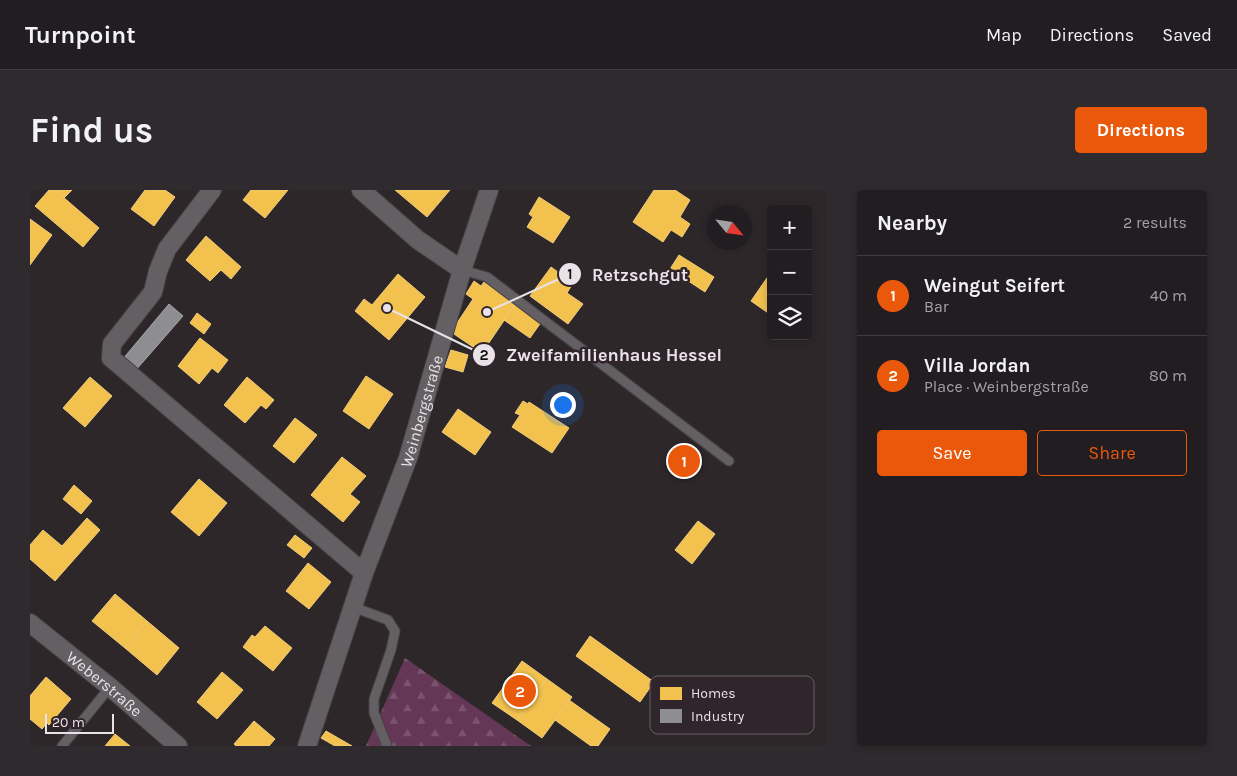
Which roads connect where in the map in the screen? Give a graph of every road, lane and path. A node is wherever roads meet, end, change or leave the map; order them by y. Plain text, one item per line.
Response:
1 (212, 190) edge
2 (361, 190) edge
3 (489, 190) edge
4 (462, 270) junction
5 (729, 460) dead end
6 (364, 573) junction
7 (353, 607) junction
8 (30, 623) edge
9 (110, 687) junction
10 (62, 746) edge
11 (178, 746) edge
12 (307, 746) edge
13 (387, 746) edge

1 - 6 street
2 - 4 street
3 - 4 street, Weinbergstraße
4 - 5 lane
4 - 6 street, Weinbergstraße
6 - 7 street, Weinbergstraße
7 - 12 street, Weinbergstraße
7 - 13 lane
8 - 9 street, Weberstraße
9 - 10 lane
9 - 11 street, Weberstraße

